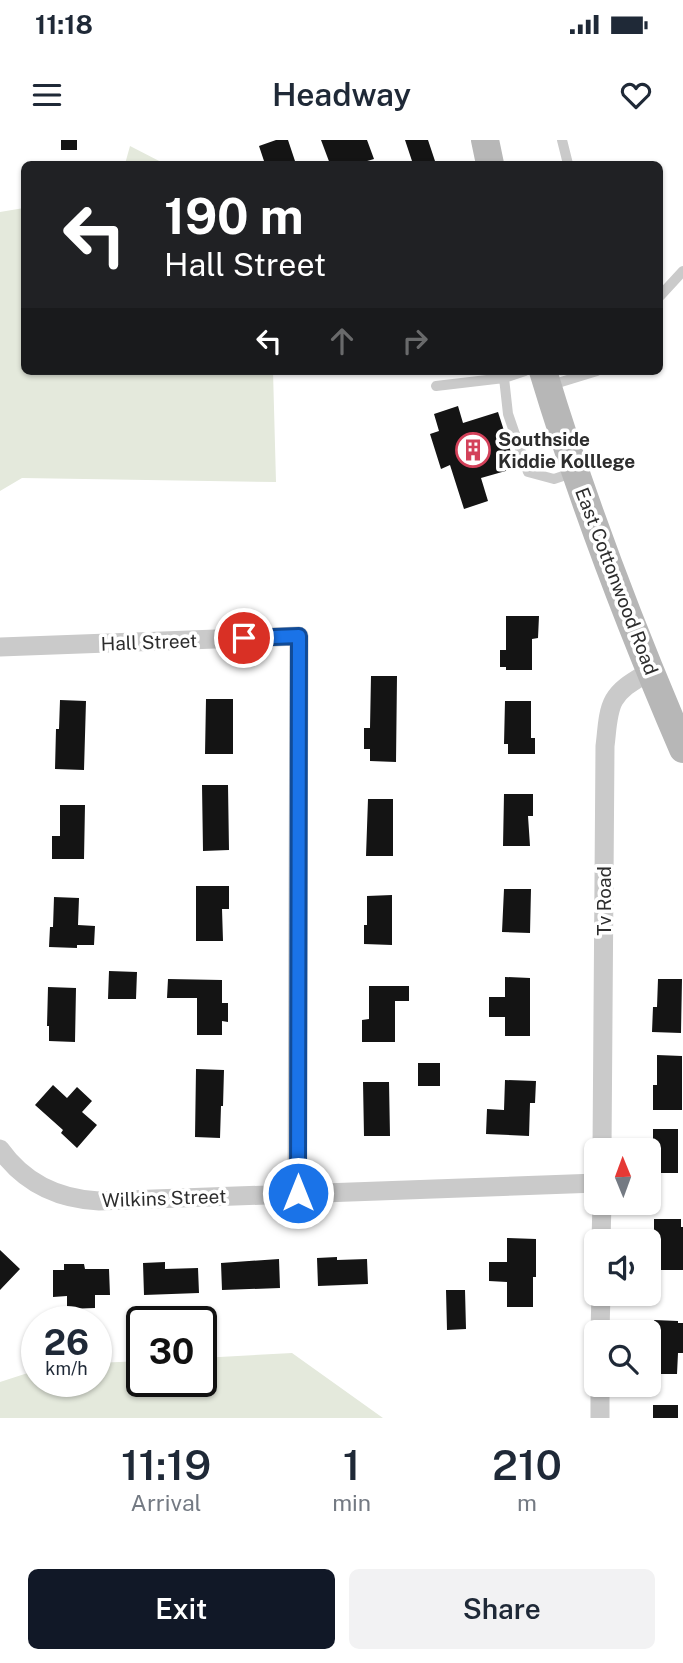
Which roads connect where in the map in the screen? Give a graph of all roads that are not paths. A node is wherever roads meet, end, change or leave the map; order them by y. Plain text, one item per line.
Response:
1 (485, 140) edge
2 (562, 140) edge
3 (489, 161) edge
4 (567, 161) edge
5 (683, 271) edge
6 (663, 293) edge
7 (539, 376) edge
8 (504, 378) junction
9 (436, 386) dead end
10 (575, 472) junction
11 (0, 647) edge
12 (650, 671) junction
13 (683, 750) edge
14 (602, 1138) edge
15 (0, 1149) edge
16 (584, 1183) edge
17 (298, 1193) junction
18 (600, 1397) edge
19 (600, 1418) edge

1 - 3 main road
2 - 4 lane
5 - 6 lane
7 - 8 lane
7 - 10 main road, East Cottonwood Road
8 - 9 lane
8 - 10 lane
10 - 12 main road, East Cottonwood Road
11 - 17 street, Hall Street
12 - 13 main road, East Cottonwood Road
12 - 14 street, Tv Road
15 - 17 street, Wilkins Street
16 - 17 street, Wilkins Street
18 - 19 street

